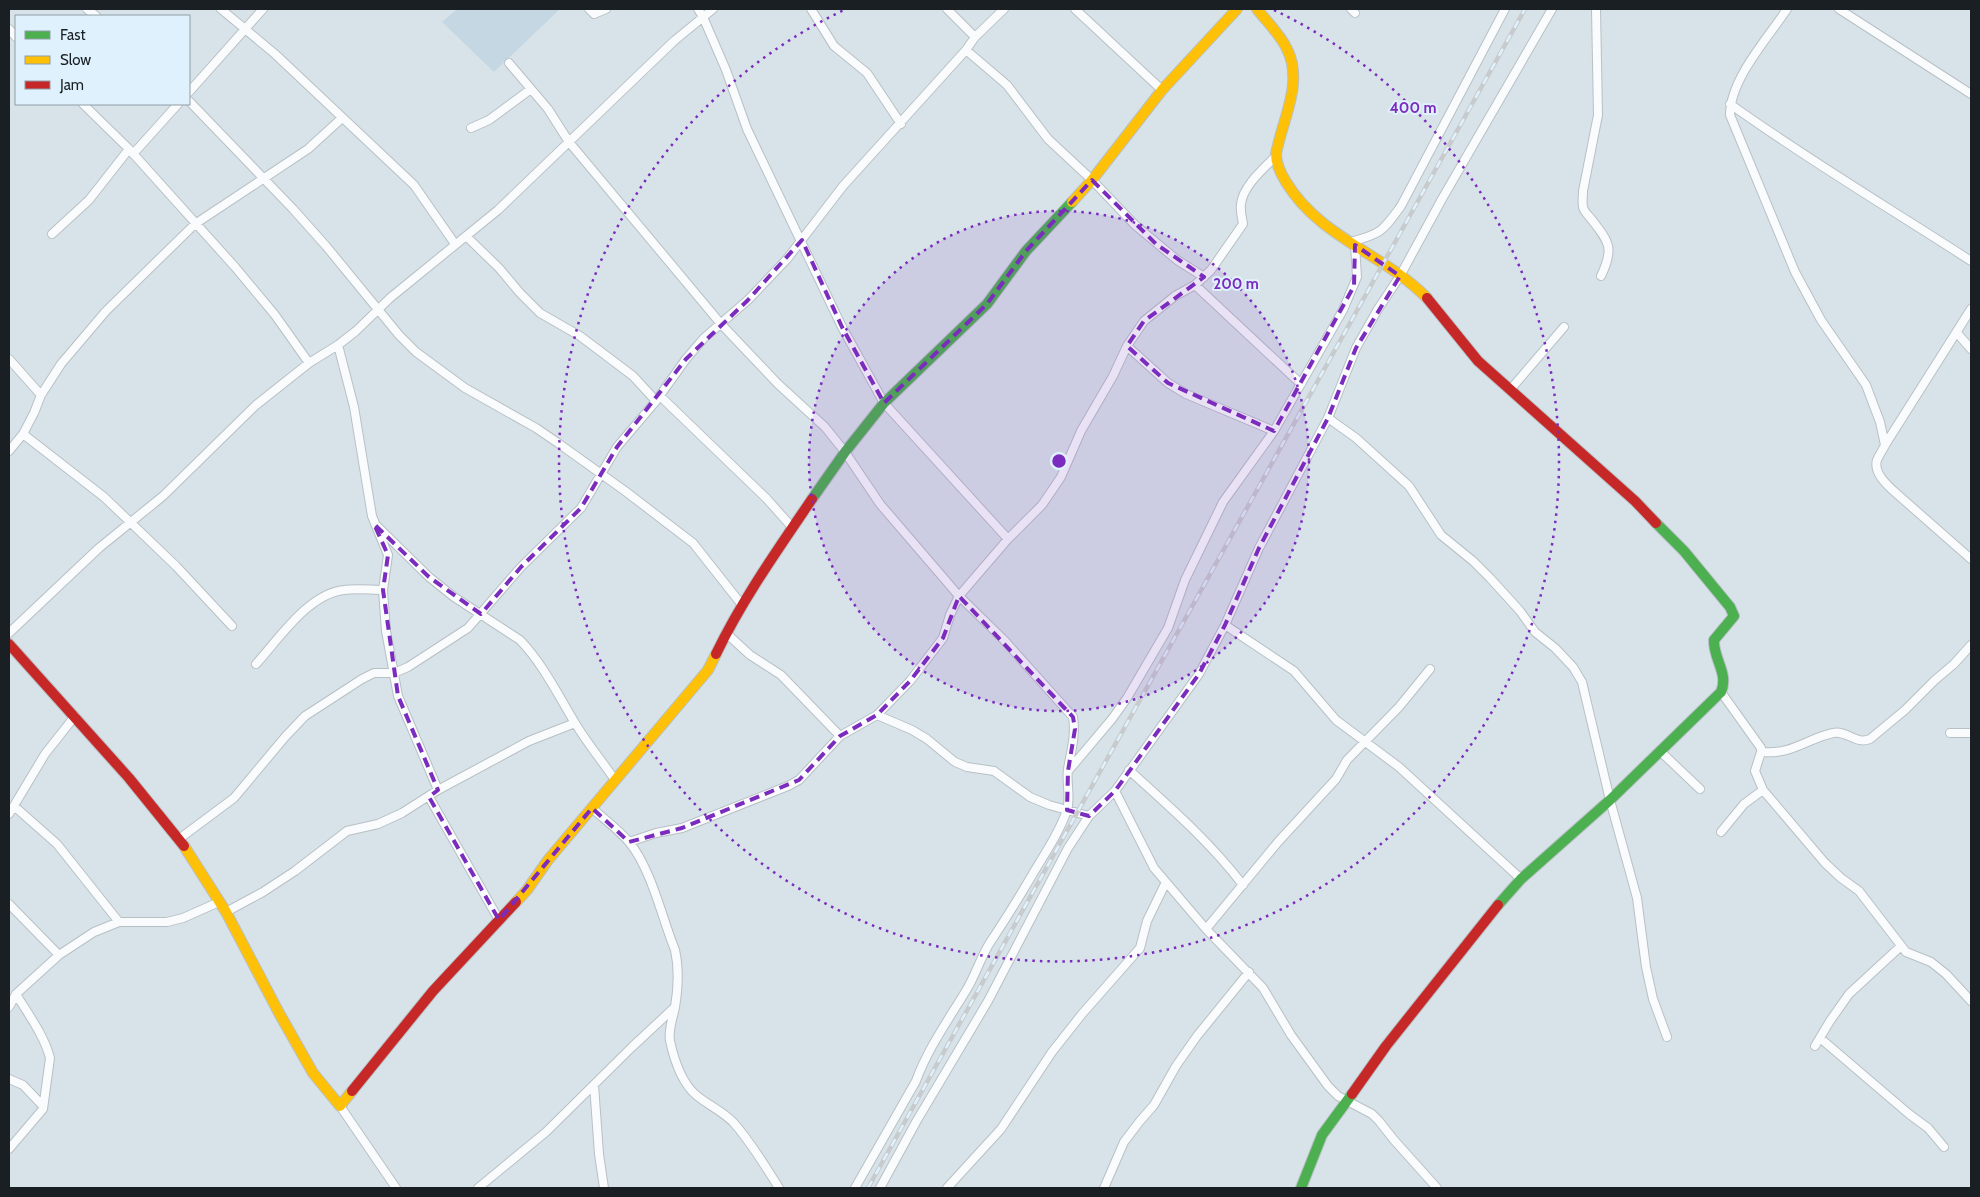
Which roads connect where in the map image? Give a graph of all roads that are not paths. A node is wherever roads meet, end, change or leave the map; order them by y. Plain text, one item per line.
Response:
1 (221, 9) edge
2 (263, 9) edge
3 (589, 9) edge
4 (606, 9) edge
5 (698, 9) edge
6 (713, 9) edge
7 (811, 9) edge
8 (947, 9) edge
9 (1004, 9) edge
10 (1075, 9) edge
11 (1237, 9) edge
12 (1257, 9) edge
13 (1505, 9) edge
14 (1552, 9) edge
15 (1596, 9) edge
16 (1788, 9) edge
17 (1839, 9) edge
18 (703, 17) junction
19 (244, 29) junction
20 (975, 37) junction
21 (966, 50) junction
22 (509, 63) dead end
23 (531, 89) junction
24 (1162, 90) junction
25 (190, 91) edge
26 (1971, 94) edge
27 (190, 102) edge
28 (1730, 104) junction
29 (84, 105) edge
30 (177, 105) edge
31 (342, 118) junction
32 (900, 124) junction
33 (471, 128) dead end
34 (569, 142) junction
35 (131, 152) junction
36 (1276, 156) junction
37 (265, 179) junction
38 (1092, 180) junction
39 (195, 224) junction
40 (52, 234) dead end
41 (466, 236) junction
42 (802, 240) junction
43 (455, 244) junction
44 (1353, 244) junction
45 (1971, 261) edge
46 (1400, 276) junction
47 (1601, 276) dead end
48 (1204, 277) junction
49 (1195, 285) junction
50 (1971, 309) edge
51 (377, 310) junction
52 (721, 324) junction
53 (1564, 327) dead end
54 (1957, 333) junction
55 (338, 346) junction
56 (1127, 346) junction
57 (1971, 349) edge
58 (9, 359) edge
59 (309, 364) junction
60 (1301, 384) junction
61 (1510, 390) junction
62 (41, 394) junction
63 (658, 398) junction
64 (884, 403) junction
65 (1328, 418) junction
66 (1274, 431) junction
67 (23, 434) junction
68 (1885, 446) junction
69 (9, 451) edge
70 (844, 452) junction
71 (601, 473) junction
72 (130, 522) junction
73 (374, 524) junction
74 (792, 526) junction
75 (1008, 539) junction
76 (1971, 559) edge
77 (383, 590) junction
78 (959, 596) junction
79 (742, 605) junction
80 (481, 614) junction
81 (1225, 625) junction
82 (232, 626) dead end
83 (9, 633) edge
84 (726, 633) junction
85 (9, 644) edge
86 (1971, 645) edge
87 (256, 664) dead end
88 (1430, 669) dead end
89 (394, 673) junction
90 (1720, 692) junction
91 (877, 715) junction
92 (75, 716) junction
93 (575, 723) junction
94 (1950, 733) dead end
95 (1971, 733) edge
96 (840, 736) junction
97 (1365, 742) junction
98 (1661, 752) junction
99 (1761, 752) junction
100 (1129, 770) junction
101 (1068, 771) junction
102 (615, 780) junction
103 (1700, 789) dead end
104 (438, 790) junction
105 (1763, 790) junction
106 (1115, 791) junction
107 (428, 797) junction
108 (1610, 800) junction
109 (14, 806) junction
110 (592, 808) junction
111 (1067, 810) junction
112 (9, 814) edge
113 (1090, 816) junction
114 (1721, 832) dead end
115 (179, 838) junction
116 (629, 842) junction
117 (1521, 879) junction
118 (1166, 882) junction
119 (1243, 884) junction
120 (219, 902) junction
121 (9, 904) edge
122 (226, 912) junction
123 (499, 920) junction
124 (119, 922) junction
125 (1206, 929) junction
126 (1901, 946) junction
127 (59, 954) junction
128 (1249, 972) junction
129 (16, 994) junction
130 (1971, 1001) edge
131 (9, 1007) edge
132 (675, 1007) junction
133 (1667, 1037) dead end
134 (1820, 1038) junction
135 (1815, 1046) dead end
136 (9, 1079) edge
137 (594, 1086) junction
138 (1347, 1101) junction
139 (43, 1106) junction
140 (340, 1106) junction
141 (1944, 1146) dead end
142 (9, 1149) edge
143 (1427, 1185) edge
144 (396, 1188) edge
145 (478, 1188) edge
146 (604, 1188) edge
147 (779, 1188) edge
148 (855, 1188) edge
149 (880, 1188) edge
150 (947, 1188) edge
151 (1104, 1188) edge
152 (1301, 1188) edge
153 (1436, 1188) edge

1 - 19 street
2 - 19 street
3 - 4 street
5 - 18 street
6 - 18 street
7 - 32 street
8 - 20 street
9 - 20 street
10 - 24 street
11 - 24 street
12 - 36 street
13 - 44 street
14 - 46 street
15 - 47 street
16 - 28 street
17 - 26 street
18 - 34 street
18 - 42 street
19 - 25 street
19 - 31 street
20 - 21 street
21 - 32 street
21 - 38 street
22 - 23 street
23 - 33 street
23 - 34 street
24 - 38 street
27 - 37 street
28 - 45 street
28 - 68 street
29 - 35 street
30 - 35 street
31 - 37 street
31 - 43 street
32 - 42 street
34 - 41 street
34 - 52 street
35 - 39 street
35 - 40 street
36 - 44 street
36 - 48 street
37 - 39 street
37 - 51 street
38 - 48 street
38 - 64 street
39 - 59 street
39 - 62 street
41 - 43 street
41 - 63 street
42 - 52 street
42 - 64 street
43 - 51 street
44 - 46 street
44 - 60 street
46 - 61 street
46 - 65 street
48 - 49 street
49 - 56 street
49 - 60 street
50 - 54 street
51 - 55 street
51 - 71 street
52 - 63 street
52 - 70 street
53 - 61 street
54 - 57 street
54 - 68 street
55 - 59 street
55 - 73 street
56 - 66 street
56 - 75 street
58 - 62 street
59 - 72 street
60 - 66 street
61 - 90 street
62 - 67 street
63 - 71 street
63 - 74 street
64 - 70 street
64 - 75 street
65 - 81 street
65 - 108 street
66 - 101 street
67 - 69 street
67 - 72 street
68 - 76 street
70 - 74 street
70 - 78 street
71 - 79 street
71 - 80 street
72 - 82 street
72 - 83 street
73 - 77 street
73 - 80 street
74 - 79 street
75 - 78 street
77 - 87 street
77 - 89 street
78 - 91 street
78 - 101 street
79 - 84 street
80 - 89 street
80 - 93 street
81 - 97 street
81 - 100 street
84 - 96 street
84 - 102 street
85 - 92 street
86 - 99 street
88 - 97 street
89 - 104 street
89 - 115 street
90 - 98 street
90 - 99 street
91 - 96 street
91 - 111 street
92 - 109 street
92 - 115 street
93 - 102 street
93 - 104 street
94 - 95 street
96 - 116 street
97 - 117 street
97 - 119 street
98 - 103 street
98 - 108 street
99 - 105 street
100 - 106 street
100 - 119 street
101 - 111 street
102 - 110 street
104 - 107 street
105 - 114 street
105 - 126 street
106 - 113 street
106 - 118 street
107 - 122 street
107 - 123 street
108 - 117 street
108 - 133 street
109 - 112 street
109 - 124 street
110 - 116 street
110 - 123 street
111 - 113 street
111 - 148 street
113 - 149 street
115 - 120 street
116 - 132 street
117 - 138 street
118 - 125 street
118 - 150 street
119 - 125 street
120 - 122 street
120 - 124 street
121 - 127 street
122 - 140 street
123 - 140 street
124 - 127 street
125 - 128 street
126 - 130 street
126 - 134 street
127 - 129 street
128 - 138 street
128 - 151 street
129 - 131 street
129 - 139 street
132 - 137 street
132 - 147 street
134 - 135 street
134 - 141 street
136 - 139 street
137 - 145 street
137 - 146 street
138 - 143 street
138 - 152 street
139 - 142 street
140 - 144 street
143 - 153 street

